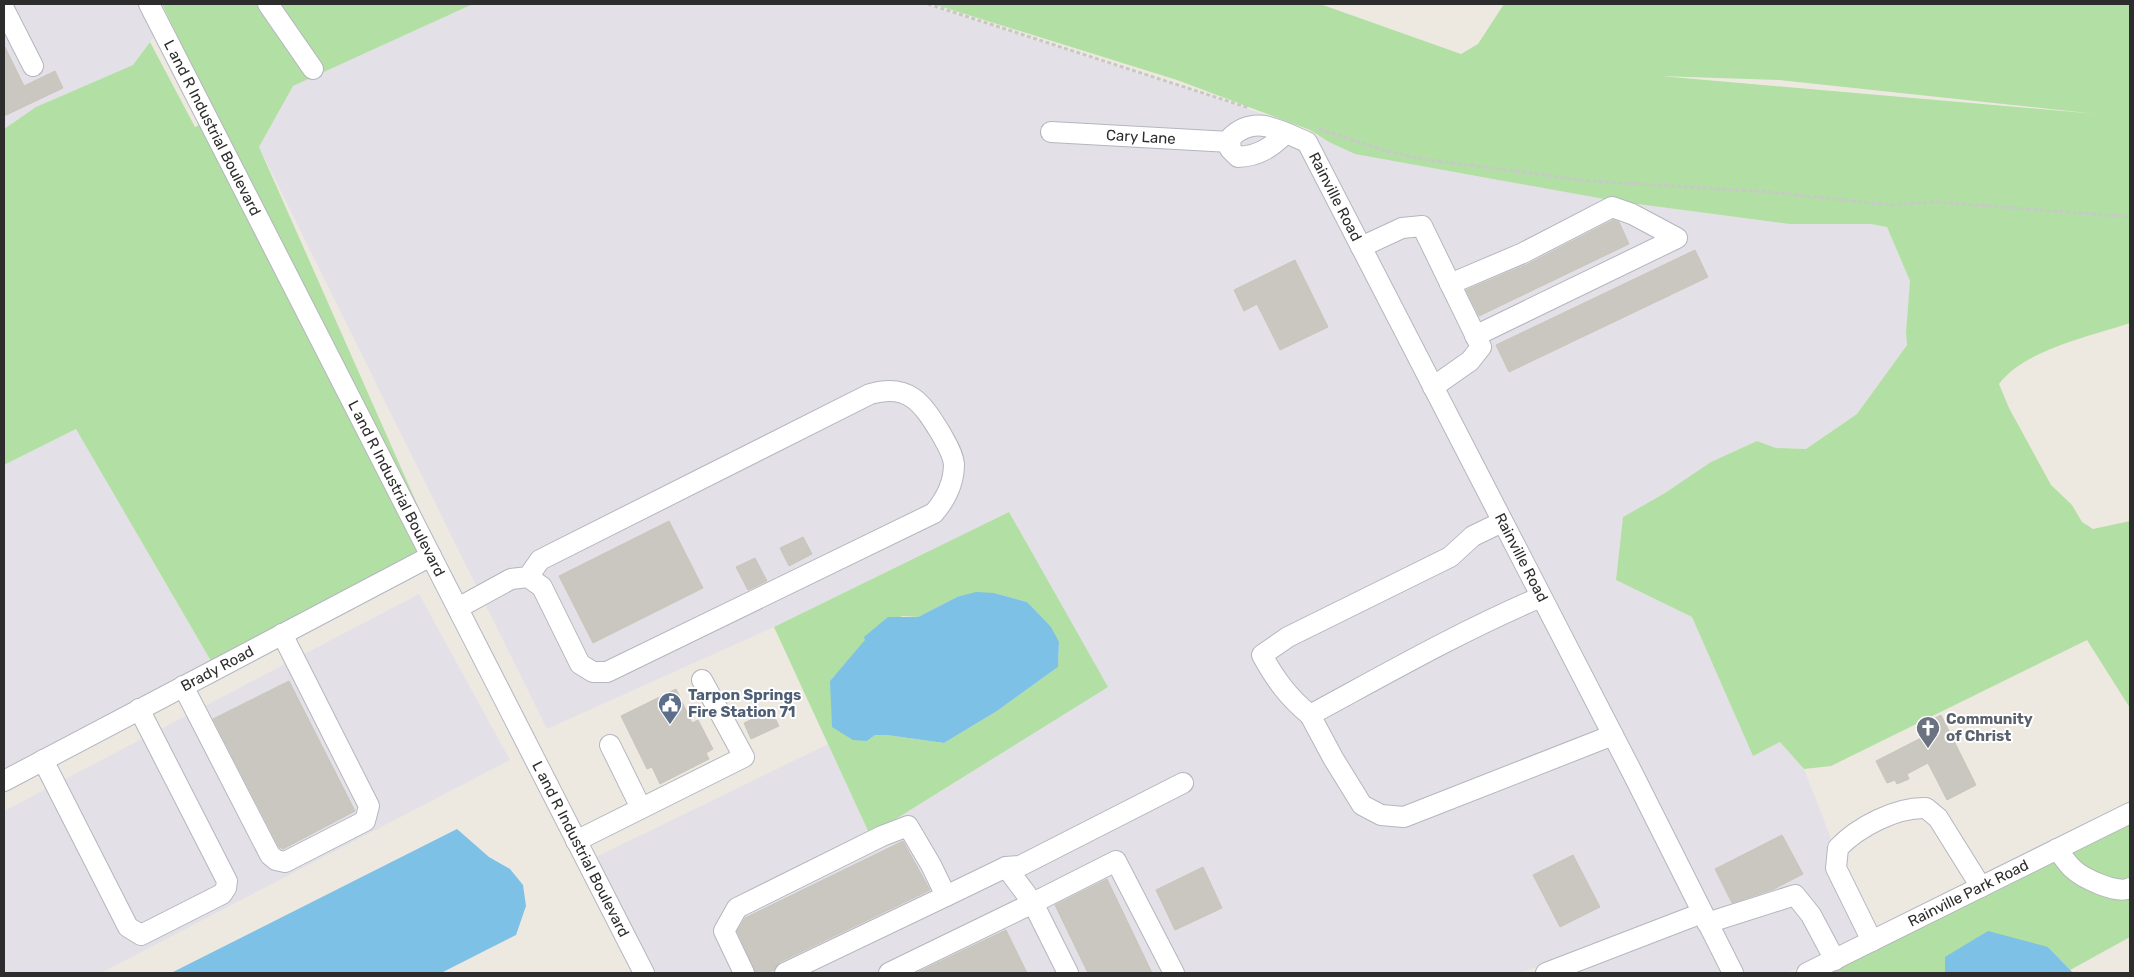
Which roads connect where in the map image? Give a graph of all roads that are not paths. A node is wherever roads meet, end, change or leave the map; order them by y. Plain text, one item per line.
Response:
1 (149, 4) edge
2 (268, 4) edge
3 (4, 9) edge
4 (33, 66) dead end
5 (312, 69) dead end
6 (1051, 132) dead end
7 (1286, 133) junction
8 (1230, 142) junction
9 (1361, 247) junction
10 (1450, 284) junction
11 (1475, 336) junction
12 (1432, 387) junction
13 (1502, 522) junction
14 (431, 556) junction
15 (528, 577) junction
16 (1541, 597) junction
17 (458, 608) junction
18 (282, 634) junction
19 (702, 680) dead end
20 (184, 686) junction
21 (139, 709) junction
22 (1310, 715) junction
23 (1613, 735) junction
24 (610, 745) dead end
25 (43, 760) junction
26 (4, 781) edge
27 (1183, 783) dead end
28 (641, 808) junction
29 (2130, 813) edge
30 (576, 841) junction
31 (2057, 849) junction
32 (1006, 867) junction
33 (1980, 888) junction
34 (2130, 888) edge
35 (946, 896) junction
36 (1033, 903) junction
37 (1704, 918) junction
38 (1872, 941) junction
39 (1835, 960) junction
40 (644, 973) edge
41 (744, 973) edge
42 (785, 973) edge
43 (889, 973) edge
44 (1068, 973) edge
45 (1174, 973) edge
46 (1546, 973) edge
47 (1733, 973) edge
48 (1807, 973) edge

1 - 14 street, L and R Industrial Boulevard
2 - 5 street
3 - 4 street
6 - 8 street, Cary Lane
7 - 8 street
7 - 8 street
7 - 9 street, Rainville Road
9 - 10 street
9 - 12 street, Rainville Road
10 - 11 street
10 - 11 street
11 - 12 street
12 - 13 street, Rainville Road
13 - 16 street, Rainville Road
13 - 22 street
14 - 17 street, L and R Industrial Boulevard
14 - 18 street, Brady Road
15 - 15 street
15 - 17 street
16 - 22 street
16 - 23 street, Rainville Road
17 - 30 street, L and R Industrial Boulevard
18 - 20 street, Brady Road
18 - 20 street
19 - 28 street
20 - 21 street, Brady Road
21 - 25 street, Brady Road
21 - 25 street
22 - 23 street
23 - 37 street, Rainville Road
24 - 28 street
25 - 26 street, Brady Road
27 - 32 street
28 - 30 street
29 - 31 street, Rainville Park Road
30 - 40 street, L and R Industrial Boulevard
31 - 33 street, Rainville Park Road
31 - 34 street
32 - 35 street
32 - 36 street
33 - 38 street, Rainville Park Road
33 - 38 street
35 - 41 street
35 - 42 street
36 - 43 street
36 - 44 street
36 - 45 street
37 - 39 street
37 - 46 street
37 - 47 street, Rainville Road
38 - 39 street, Rainville Park Road
39 - 48 street, Rainville Park Road

